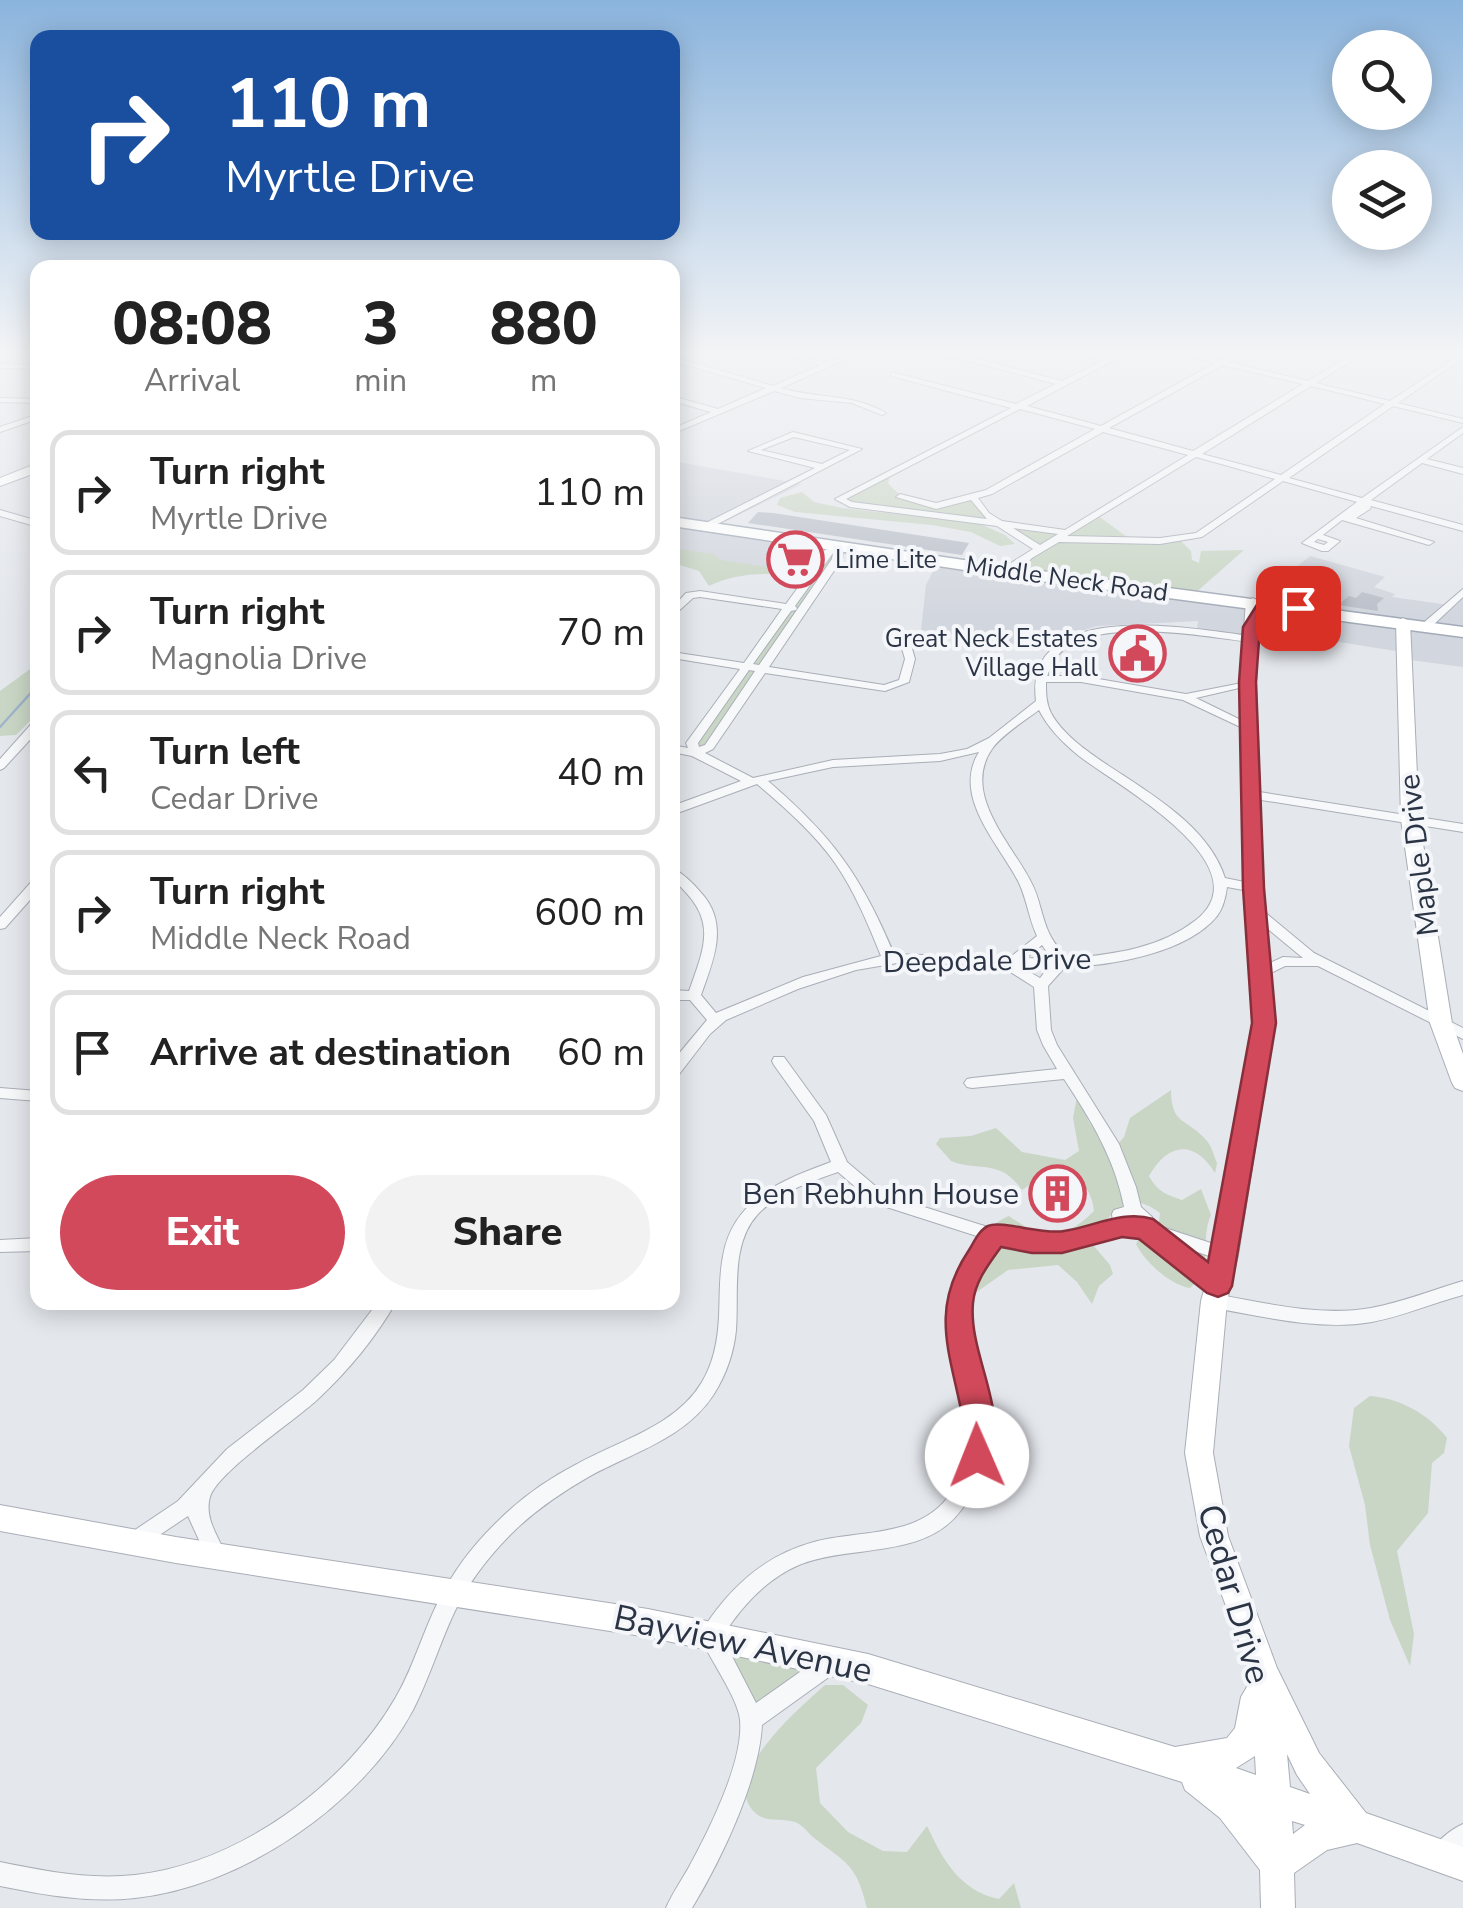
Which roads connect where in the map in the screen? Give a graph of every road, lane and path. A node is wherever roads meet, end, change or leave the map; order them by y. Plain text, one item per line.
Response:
1 (778, 440) edge
2 (819, 440) edge
3 (952, 440) edge
4 (1082, 440) edge
5 (1144, 440) edge
6 (1219, 440) edge
7 (1339, 440) edge
8 (1448, 440) edge
9 (1196, 454) junction
10 (1422, 460) junction
11 (822, 467) junction
12 (30, 471) edge
13 (1463, 471) edge
14 (891, 472) junction
15 (1283, 478) junction
16 (0, 482) edge
17 (900, 497) junction
18 (974, 498) junction
19 (1367, 502) junction
20 (937, 510) junction
21 (894, 511) junction
22 (0, 513) edge
23 (1097, 515) junction
24 (1341, 518) junction
25 (30, 522) edge
26 (680, 522) edge
27 (705, 526) junction
28 (1005, 526) junction
29 (1463, 528) edge
30 (1064, 536) junction
31 (1317, 536) dead end
32 (1127, 537) junction
33 (1429, 542) dead end
34 (1041, 550) junction
35 (834, 554) junction
36 (1011, 572) junction
37 (1463, 592) edge
38 (1255, 603) junction
39 (680, 606) edge
40 (786, 607) junction
41 (801, 610) junction
42 (1403, 622) junction
43 (1426, 626) junction
44 (1463, 632) edge
45 (1251, 633) junction
46 (906, 645) dead end
47 (680, 655) edge
48 (744, 667) junction
49 (760, 670) junction
50 (1042, 680) junction
51 (1248, 682) junction
52 (1186, 698) junction
53 (1041, 704) junction
54 (708, 720) junction
55 (724, 723) junction
56 (1249, 728) junction
57 (30, 732) edge
58 (990, 743) junction
59 (680, 750) edge
60 (960, 752) junction
61 (696, 753) junction
62 (0, 766) edge
63 (978, 770) junction
64 (755, 781) junction
65 (1254, 795) junction
66 (680, 808) edge
67 (1410, 819) junction
68 (1463, 828) edge
69 (680, 880) edge
70 (1223, 882) junction
71 (30, 893) edge
72 (1255, 900) junction
73 (0, 925) edge
74 (1044, 937) junction
75 (889, 958) junction
76 (1006, 962) junction
77 (1061, 963) junction
78 (1328, 966) junction
79 (1262, 972) junction
80 (1041, 985) junction
81 (680, 995) edge
82 (694, 996) junction
83 (715, 1021) junction
84 (1441, 1023) junction
85 (1463, 1034) edge
86 (778, 1062) dead end
87 (680, 1063) edge
88 (1066, 1073) junction
89 (972, 1083) dead end
90 (1463, 1083) edge
91 (0, 1093) edge
92 (30, 1095) edge
93 (840, 1165) junction
94 (1128, 1218) junction
95 (1144, 1227) junction
96 (994, 1235) junction
97 (30, 1244) edge
98 (0, 1246) edge
99 (1226, 1255) junction
100 (1463, 1288) edge
101 (1216, 1293) junction
102 (382, 1310) edge
103 (201, 1491) junction
104 (0, 1518) edge
105 (132, 1542) junction
106 (217, 1556) junction
107 (450, 1593) junction
108 (710, 1636) junction
109 (1261, 1660) junction
110 (832, 1661) junction
111 (751, 1719) junction
112 (1170, 1760) junction
113 (1274, 1798) junction
114 (1356, 1826) junction
115 (1455, 1852) edge
116 (1276, 1865) junction
117 (0, 1874) edge
118 (678, 1908) edge
119 (1278, 1908) edge

1 - 11 street
2 - 11 street
3 - 14 street
4 - 18 street
5 - 9 street
6 - 9 street
7 - 15 street
8 - 10 street
9 - 15 street
9 - 23 street
10 - 13 street
10 - 19 street
11 - 27 street
12 - 16 street
14 - 17 street
14 - 21 street
15 - 19 street
15 - 32 street
17 - 20 street
17 - 21 street
18 - 20 street
18 - 28 street
19 - 24 street
19 - 29 street
20 - 21 street
20 - 28 street
22 - 25 street
23 - 30 street
23 - 32 street
24 - 31 street
24 - 33 street
26 - 27 main road, Middle Neck Road
27 - 35 main road, Middle Neck Road
28 - 30 street
28 - 34 street
30 - 32 street
30 - 34 street
34 - 36 street
35 - 36 main road, Middle Neck Road
35 - 40 street
35 - 41 street
36 - 38 main road, Middle Neck Road
37 - 43 street
38 - 42 main road, Middle Neck Road
38 - 45 street
39 - 40 street
40 - 41 street
40 - 48 street
41 - 49 street
42 - 43 main road, Middle Neck Road
42 - 67 street, Maple Drive
43 - 44 main road, Middle Neck Road
45 - 50 street
45 - 51 street, Cedar Drive
46 - 49 street
47 - 48 street
48 - 49 street
48 - 54 street
49 - 55 street
50 - 52 street
50 - 53 street
51 - 52 street
51 - 56 street, Cedar Drive
52 - 56 street
53 - 58 street
53 - 70 street
54 - 55 street
54 - 61 street
55 - 61 street
56 - 65 street, Cedar Drive
57 - 62 street
58 - 60 street
58 - 63 street
59 - 61 street
60 - 63 street
60 - 64 street
61 - 64 street
63 - 74 street
64 - 66 street
64 - 75 street
65 - 67 street
65 - 72 street, Cedar Drive
67 - 68 street
67 - 84 street, Maple Drive
69 - 82 street
70 - 72 street
70 - 77 street, Deepdale Drive
71 - 73 street
72 - 78 street
72 - 79 street, Cedar Drive
74 - 76 street
74 - 77 street
75 - 76 street, Deepdale Drive
75 - 83 street, Deepdale Drive
76 - 77 street, Deepdale Drive
76 - 80 street
77 - 80 street
78 - 79 street
78 - 84 street
79 - 99 street, Cedar Drive
80 - 88 street
81 - 82 street
82 - 83 street
83 - 87 street, Deepdale Drive
84 - 85 street
84 - 90 street, Maple Drive
86 - 93 street
88 - 89 street
88 - 94 street
91 - 92 street
93 - 96 street
93 - 107 street
94 - 95 street
94 - 96 street
95 - 99 street
95 - 101 street
96 - 108 street
97 - 98 street
99 - 101 street, Cedar Drive
100 - 101 street
101 - 109 street, Cedar Drive
102 - 103 street
103 - 105 street
103 - 106 street
104 - 105 street, Bayview Avenue
105 - 106 street, Bayview Avenue
106 - 107 street, Bayview Avenue
107 - 108 street, Bayview Avenue
107 - 117 street
108 - 110 street, Bayview Avenue
108 - 111 street
109 - 112 street
109 - 113 street, Cedar Drive
109 - 114 street
110 - 111 street
110 - 112 street, Bayview Avenue
111 - 118 street
112 - 113 street, Bayview Avenue
112 - 116 street
113 - 114 street, Bayview Avenue
113 - 116 street, Cedar Drive
114 - 115 street, Bayview Avenue
114 - 116 street
116 - 119 street, Cedar Drive

